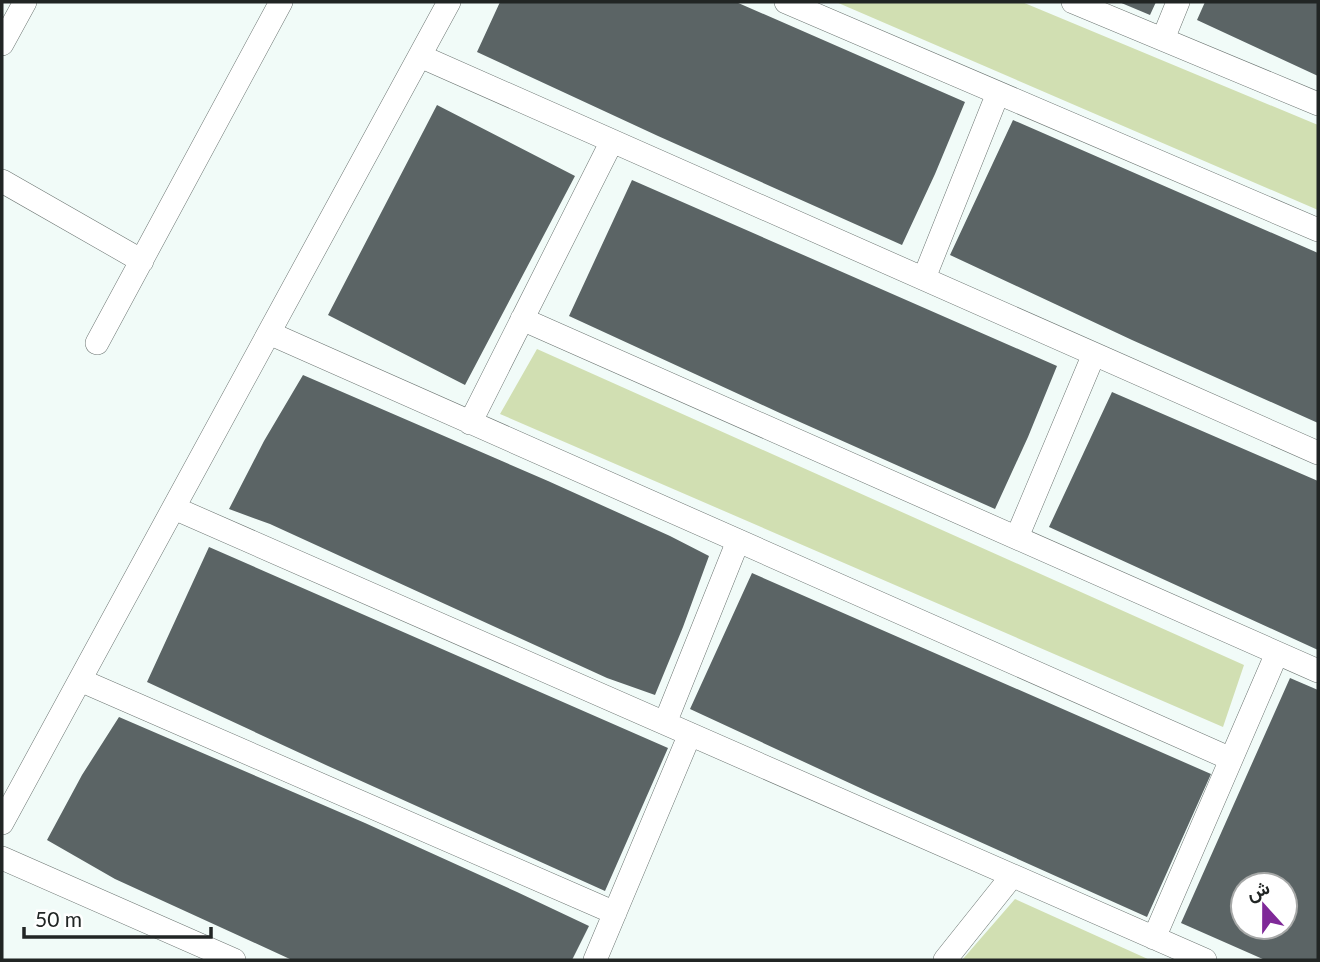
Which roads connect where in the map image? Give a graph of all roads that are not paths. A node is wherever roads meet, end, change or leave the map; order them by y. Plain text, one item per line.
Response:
1 (25, 2) edge
2 (281, 2) edge
3 (449, 2) edge
4 (786, 2) edge
5 (1073, 2) edge
6 (1178, 2) edge
7 (1163, 39) junction
8 (2, 44) edge
9 (419, 56) junction
10 (998, 93) junction
11 (1318, 104) edge
12 (612, 141) junction
13 (2, 181) edge
14 (1318, 230) edge
15 (142, 261) junction
16 (924, 278) junction
17 (522, 319) junction
18 (269, 333) junction
19 (97, 343) dead end
20 (1094, 354) junction
21 (470, 423) junction
22 (1318, 453) edge
23 (174, 508) junction
24 (1017, 537) junction
25 (738, 541) junction
26 (1277, 653) junction
27 (1318, 671) edge
28 (80, 680) junction
29 (665, 723) junction
30 (690, 734) junction
31 (1231, 759) junction
32 (2, 823) edge
33 (2, 858) edge
34 (1012, 876) junction
35 (615, 913) junction
36 (1154, 937) junction
37 (234, 960) edge
38 (595, 960) edge
39 (945, 960) edge
40 (1205, 960) edge

1 - 8 street
2 - 15 street
3 - 9 street
4 - 10 street
5 - 7 street
6 - 7 street
7 - 11 street
9 - 12 street
9 - 18 street
10 - 14 street
10 - 16 street
12 - 16 street
12 - 17 street
13 - 15 street
15 - 19 street
16 - 20 street
17 - 21 street
17 - 24 street
18 - 21 street
18 - 23 street
20 - 22 street
20 - 24 street
21 - 25 street
23 - 28 street
23 - 29 street
24 - 26 street
25 - 29 street
25 - 31 street
26 - 27 street
26 - 31 street
28 - 32 street
28 - 35 street
29 - 30 street
30 - 34 street
30 - 35 street
31 - 36 street
33 - 37 street
34 - 36 street
34 - 39 street
35 - 38 street
36 - 40 street

